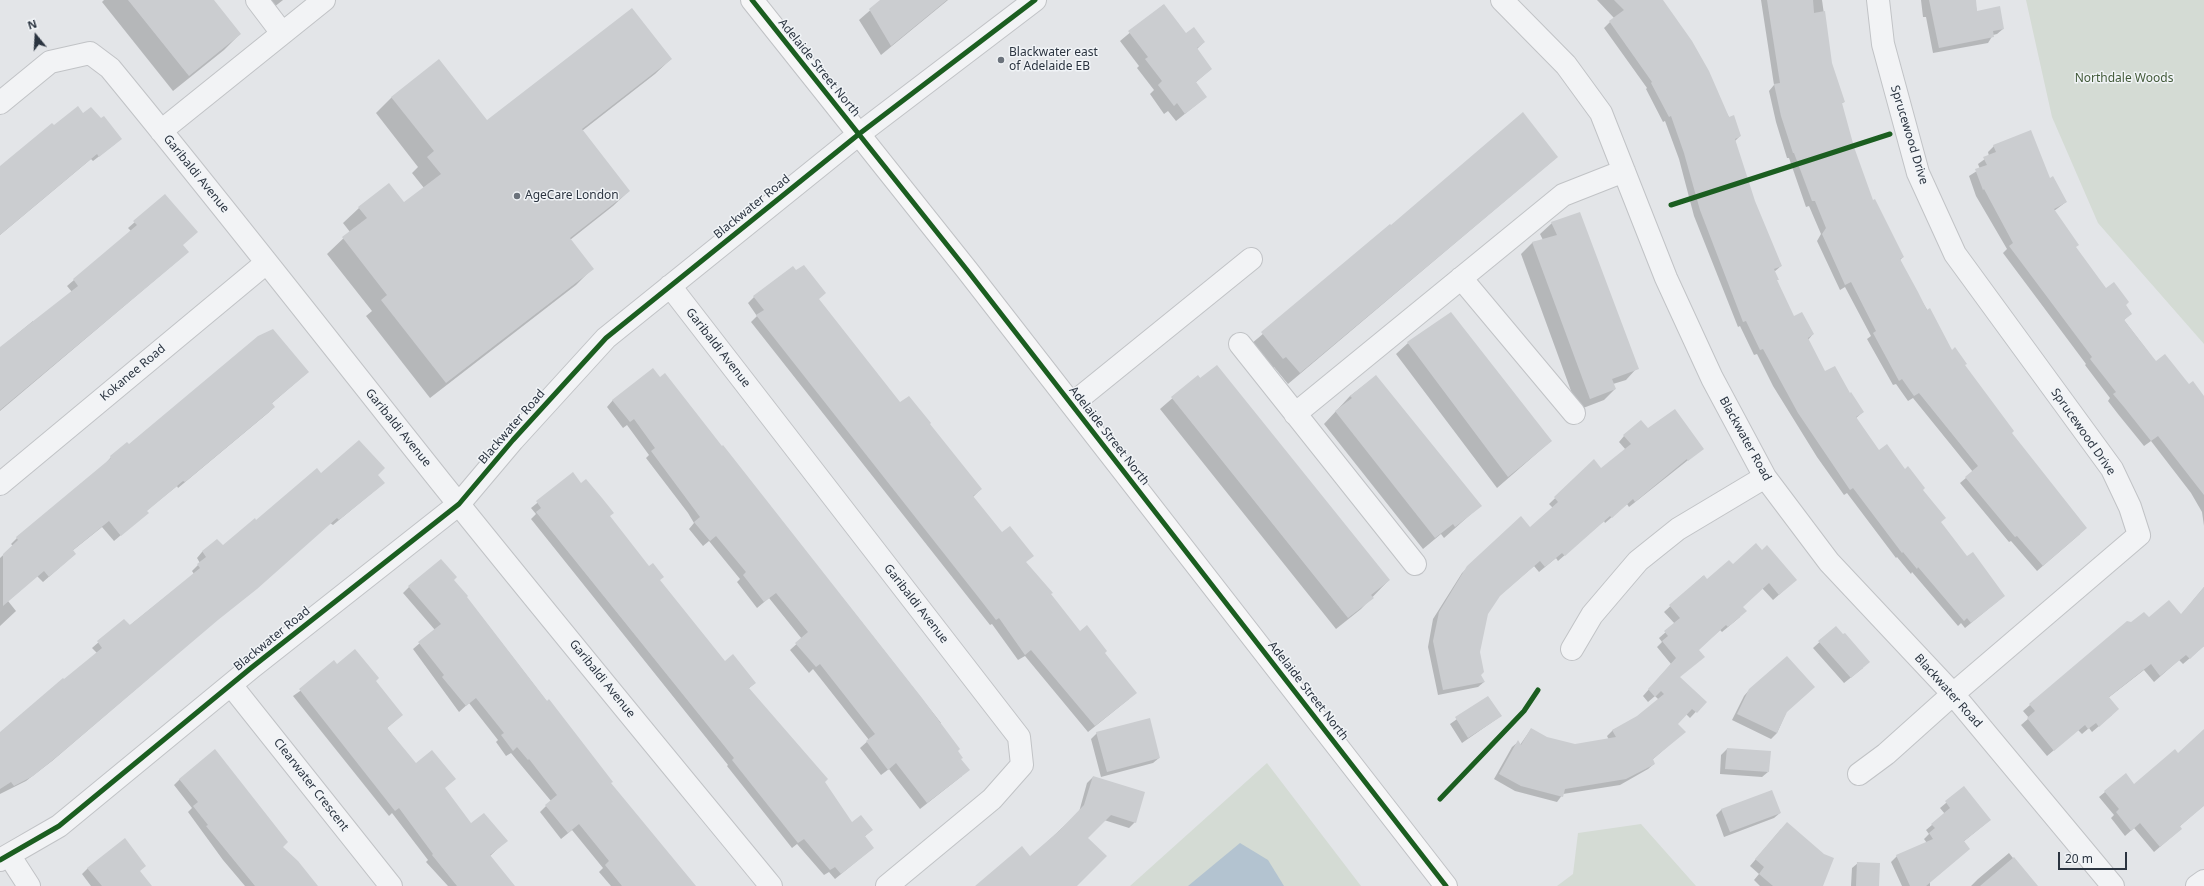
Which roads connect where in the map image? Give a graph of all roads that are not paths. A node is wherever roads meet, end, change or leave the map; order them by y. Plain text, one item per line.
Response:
1 (257, 0) edge
2 (324, 0) edge
3 (752, 0) edge
4 (1035, 0) edge
5 (1502, 0) edge
6 (1878, 0) edge
7 (282, 33) junction
8 (0, 103) edge
9 (161, 131) junction
10 (859, 134) junction
11 (1624, 171) junction
12 (1251, 259) dead end
13 (266, 263) junction
14 (1461, 278) junction
15 (670, 286) junction
16 (1240, 344) dead end
17 (1072, 404) junction
18 (1574, 413) dead end
19 (1295, 414) junction
20 (1765, 477) junction
21 (0, 484) edge
22 (459, 504) junction
23 (1415, 564) dead end
24 (1572, 649) dead end
25 (231, 685) junction
26 (1953, 694) junction
27 (1859, 774) dead end
28 (5, 858) edge
29 (2204, 881) edge
30 (29, 886) edge
31 (391, 886) edge
32 (771, 886) edge
33 (887, 886) edge
34 (1446, 886) edge
35 (2113, 886) edge
36 (2197, 886) edge

1 - 7 street
2 - 7 street
3 - 10 main road, Adelaide Street North
4 - 10 street, Blackwater Road
5 - 11 street, Blackwater Road
6 - 26 street, Sprucewood Drive
7 - 9 street
8 - 9 street, Garibaldi Avenue
9 - 13 street, Garibaldi Avenue
10 - 15 street, Blackwater Road
10 - 17 main road, Adelaide Street North
11 - 14 street
11 - 20 street, Blackwater Road
12 - 17 street
13 - 21 street, Kokanee Road
13 - 22 street, Garibaldi Avenue
14 - 18 street
14 - 19 street
15 - 22 street, Blackwater Road
15 - 33 street, Garibaldi Avenue
16 - 19 street
17 - 34 main road, Adelaide Street North
19 - 23 street
20 - 24 street
20 - 26 street, Blackwater Road
22 - 25 street, Blackwater Road
22 - 32 street, Garibaldi Avenue
25 - 28 street, Blackwater Road
25 - 31 street, Clearwater Crescent
26 - 27 street, Sprucewood Drive
26 - 35 street, Blackwater Road
28 - 30 street
29 - 36 street

